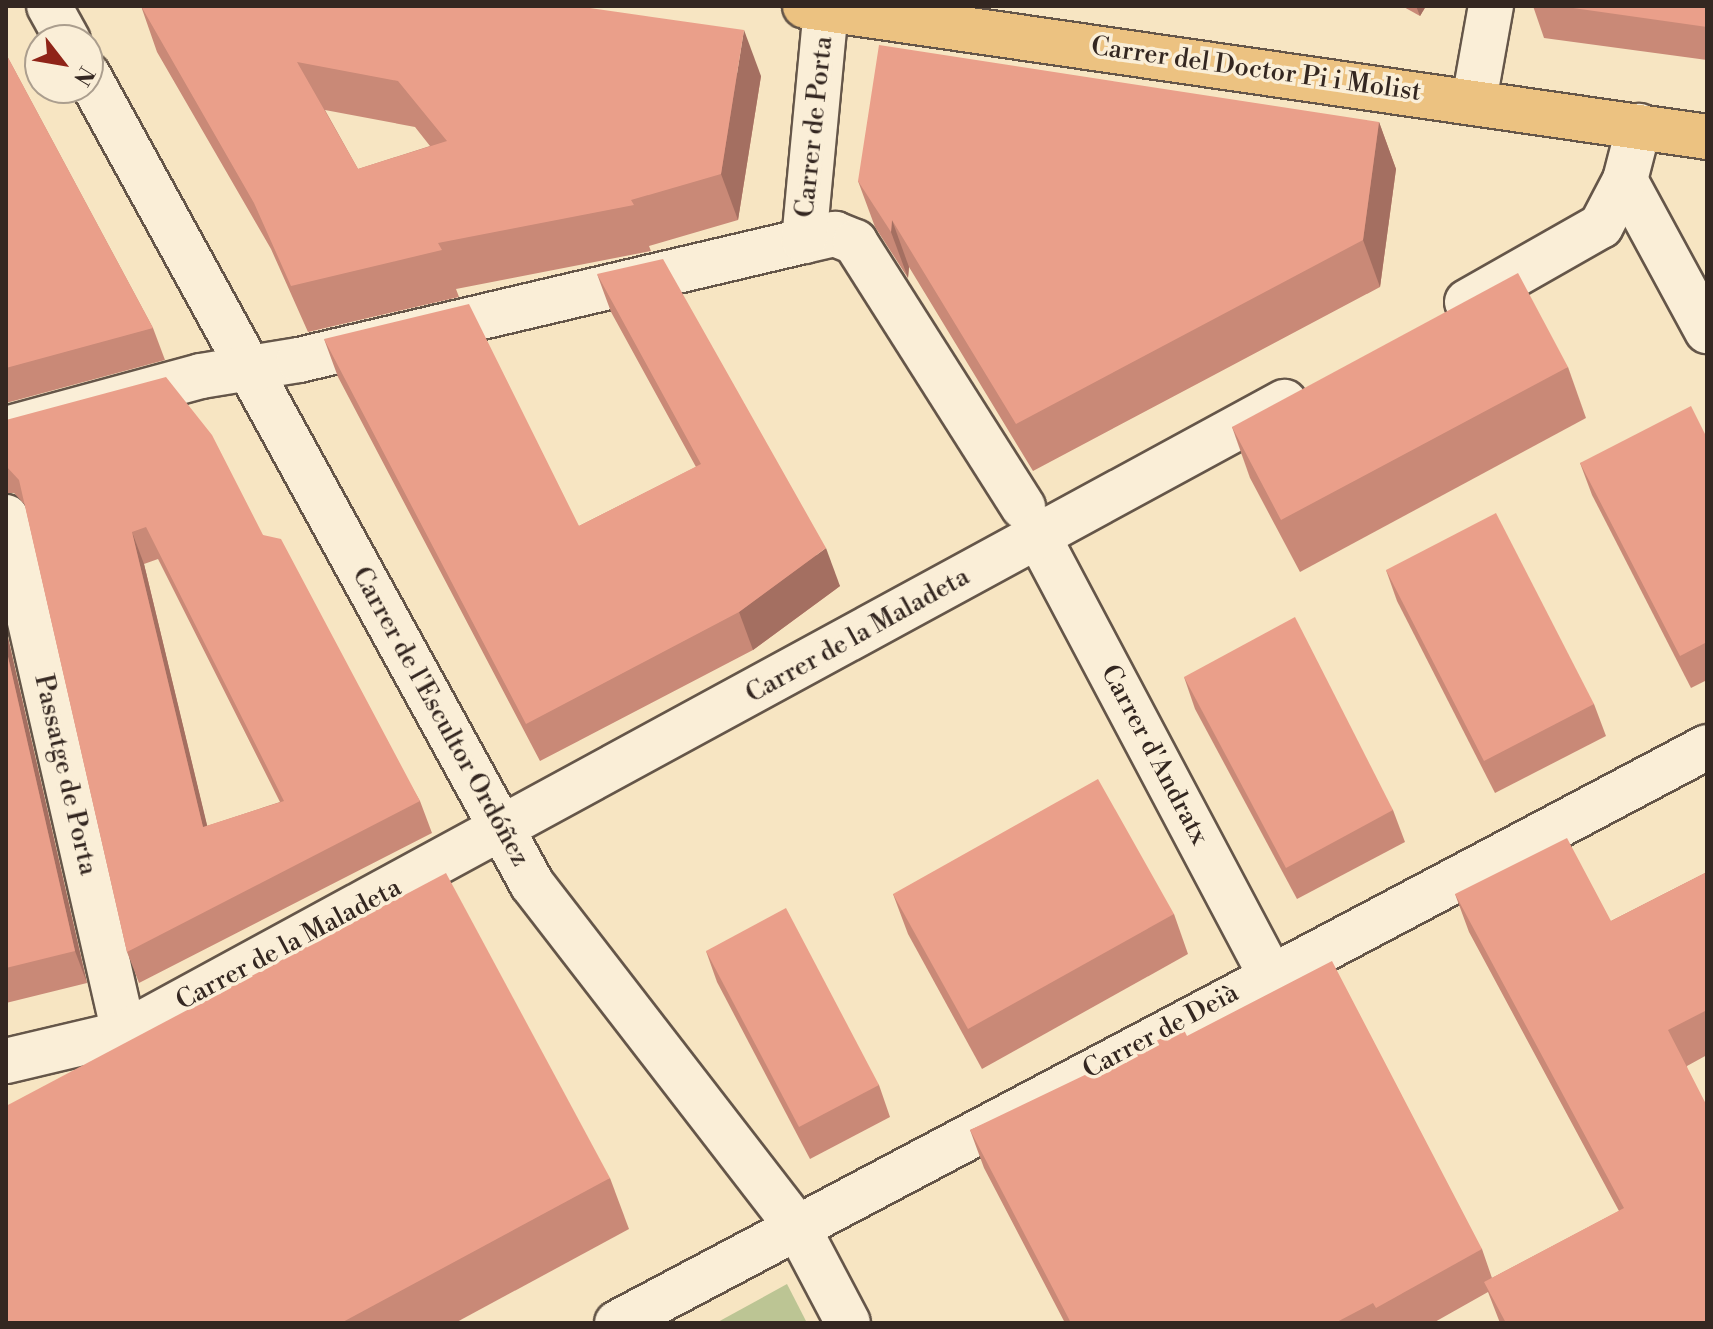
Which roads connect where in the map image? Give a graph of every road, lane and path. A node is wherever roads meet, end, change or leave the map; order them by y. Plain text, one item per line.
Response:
1 (49, 6) edge
2 (1491, 6) edge
3 (815, 8) edge
4 (59, 24) edge
5 (1474, 101) junction
6 (104, 104) edge
7 (1639, 126) junction
8 (1707, 137) edge
9 (1625, 180) junction
10 (804, 241) junction
11 (1435, 320) edge
12 (1707, 331) edge
13 (250, 368) junction
14 (1324, 380) edge
15 (6, 429) edge
16 (6, 517) edge
17 (1031, 522) junction
18 (1707, 747) edge
19 (501, 832) junction
20 (1270, 974) junction
21 (124, 1033) junction
22 (6, 1061) edge
23 (798, 1228) junction
24 (617, 1323) edge
25 (848, 1323) edge

1 - 4 street
2 - 5 street
3 - 5 main road, Carrer del Doctor Pi i Molist
3 - 10 street, Carrer de Porta
5 - 7 main road, Carrer del Doctor Pi i Molist
6 - 13 street, Carrer de l'Escultor Ordóñez
7 - 8 main road, Carrer del Doctor Pi i Molist
7 - 9 street
9 - 11 street
9 - 12 street
10 - 13 street, Carrer de Porta
10 - 17 street, Carrer d'Andratx
13 - 15 street, Carrer de Porta
13 - 19 street, Carrer de l'Escultor Ordóñez
14 - 17 street, Carrer de la Maladeta
16 - 21 street, Passatge de Porta
17 - 19 street, Carrer de la Maladeta
17 - 20 street, Carrer d'Andratx
18 - 20 street, Carrer de Deià
19 - 21 street, Carrer de la Maladeta
19 - 23 street, Carrer de l'Escultor Ordóñez
20 - 23 street, Carrer de Deià
21 - 22 street, Carrer de la Maladeta
23 - 24 street, Carrer de Deià
23 - 25 street, Carrer de l'Escultor Ordóñez

